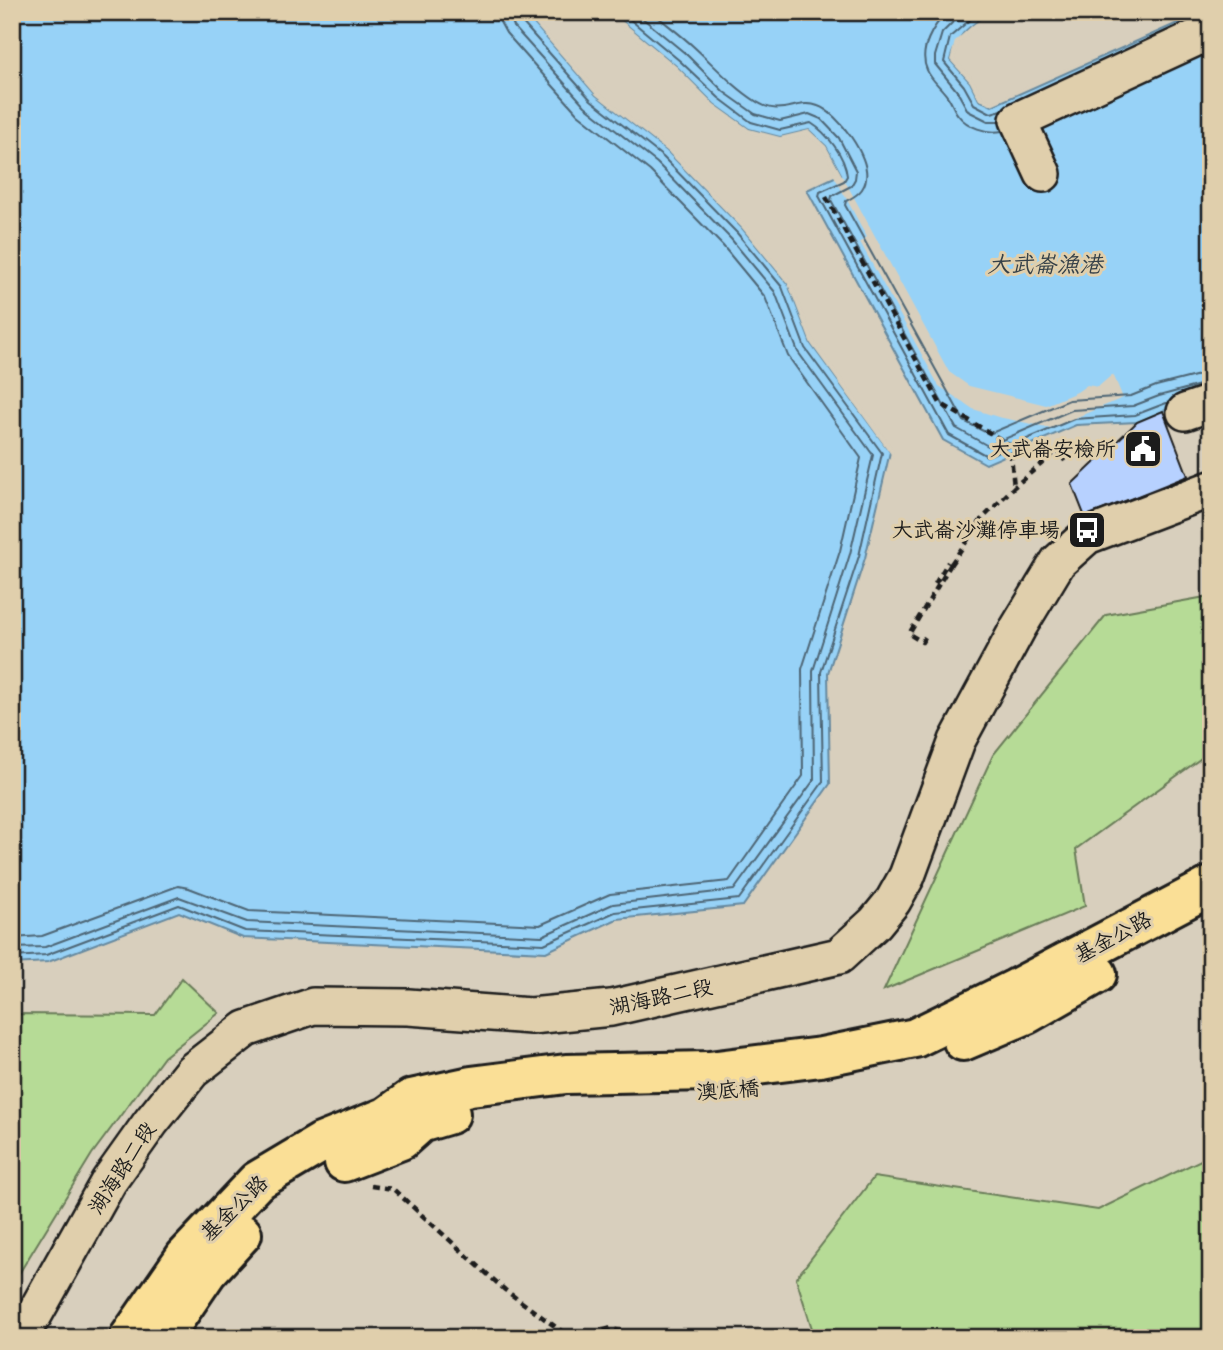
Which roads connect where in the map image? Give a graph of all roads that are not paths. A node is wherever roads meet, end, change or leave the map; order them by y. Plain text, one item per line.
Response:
1 (1211, 31) edge
2 (1043, 174) dead end
3 (1211, 489) edge
4 (1211, 886) edge
5 (1211, 911) edge
6 (1021, 1001) junction
7 (415, 1111) junction
8 (16, 1338) edge
9 (129, 1338) edge
10 (162, 1338) edge

1 - 2 street
3 - 8 street, 湖海路二段
4 - 6 main road, 基金公路
5 - 6 main road, 基金公路
6 - 7 main road, 澳底橋
7 - 9 main road, 基金公路
7 - 10 main road, 基金公路

